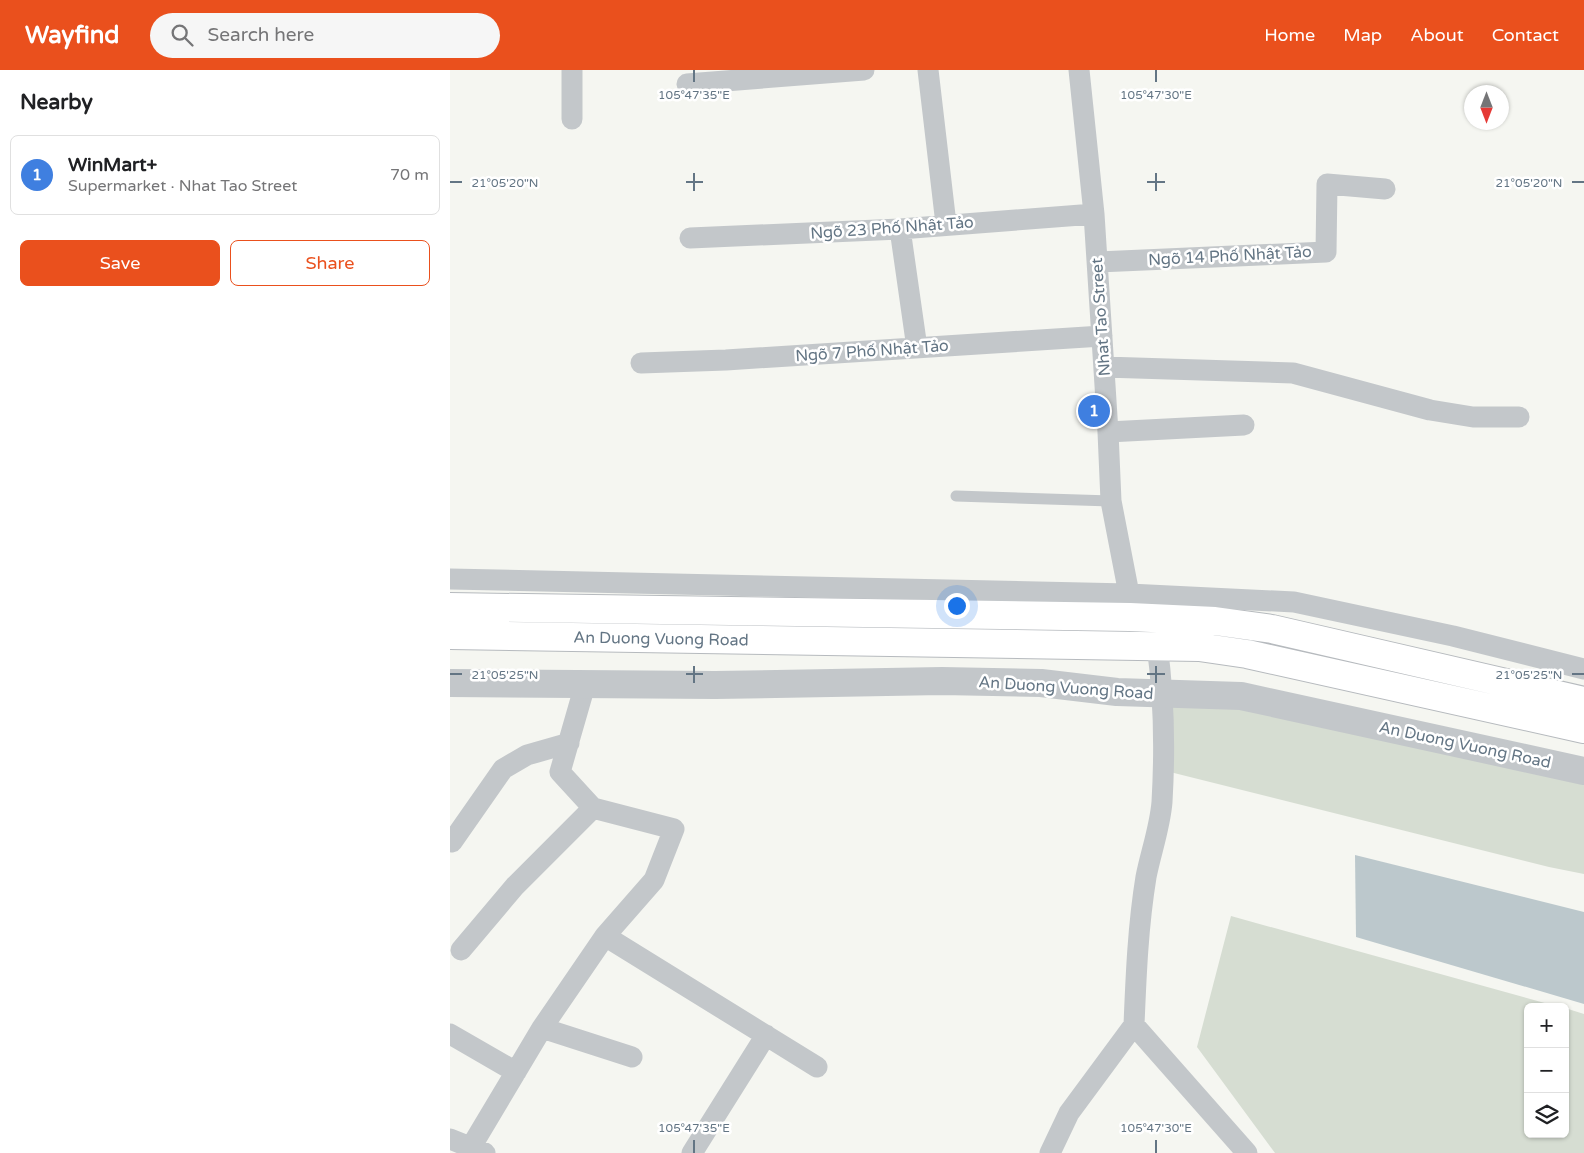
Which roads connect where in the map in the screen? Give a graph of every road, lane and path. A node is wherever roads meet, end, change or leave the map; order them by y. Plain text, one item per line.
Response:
1 (572, 70) edge
2 (864, 70) edge
3 (928, 70) edge
4 (1079, 70) edge
5 (687, 84) dead end
6 (572, 119) dead end
7 (1385, 189) dead end
8 (1094, 214) junction
9 (946, 224) junction
10 (900, 229) junction
11 (690, 238) dead end
12 (1098, 262) junction
13 (1102, 336) junction
14 (917, 348) junction
15 (641, 363) dead end
16 (1104, 367) junction
17 (1519, 417) dead end
18 (1244, 424) dead end
19 (1108, 432) junction
20 (956, 496) dead end
21 (1111, 501) junction
22 (450, 578) edge
23 (1129, 605) junction
24 (450, 607) edge
25 (450, 635) edge
26 (1157, 645) junction
27 (1584, 669) edge
28 (450, 683) edge
29 (585, 685) junction
30 (1161, 694) junction
31 (1584, 701) edge
32 (1584, 729) edge
33 (569, 743) junction
34 (1584, 771) edge
35 (593, 808) junction
36 (452, 842) dead end
37 (605, 936) junction
38 (461, 950) dead end
39 (1134, 1025) junction
40 (542, 1028) junction
41 (450, 1034) edge
42 (766, 1035) junction
43 (632, 1057) dead end
44 (817, 1067) dead end
45 (516, 1072) junction
46 (450, 1139) edge
47 (478, 1150) edge
48 (692, 1153) edge
49 (1050, 1153) edge
50 (1247, 1153) edge

1 - 6 street
2 - 5 street
3 - 9 street
4 - 8 street, Nhat Tao Street
7 - 12 street, Ngõ 14 Phố Nhật Tảo
8 - 9 street, Ngõ 23 Phố Nhật Tảo
8 - 12 street, Nhat Tao Street
9 - 10 street, Ngõ 23 Phố Nhật Tảo
10 - 11 street, Ngõ 23 Phố Nhật Tảo
10 - 14 street
12 - 13 street, Nhat Tao Street
13 - 14 street, Ngõ 7 Phố Nhật Tảo
13 - 16 street, Nhat Tao Street
14 - 15 street, Ngõ 7 Phố Nhật Tảo
16 - 17 street
16 - 19 street, Nhat Tao Street
18 - 19 street
19 - 21 street, Nhat Tao Street
20 - 21 lane
21 - 23 street, Nhat Tao Street
22 - 23 street, An Duong Vuong Road
23 - 24 main road, An Duong Vuong Road
23 - 27 street, An Duong Vuong Road
23 - 31 main road, An Duong Vuong Road
25 - 26 main road, An Duong Vuong Road
26 - 30 street
26 - 32 main road, An Duong Vuong Road
28 - 29 street, An Duong Vuong Road
29 - 30 street, An Duong Vuong Road
29 - 33 street
30 - 34 street, An Duong Vuong Road
30 - 39 street
33 - 35 street
33 - 36 street
35 - 37 street
35 - 38 street
37 - 40 street
37 - 42 street
39 - 49 street
39 - 50 street
40 - 43 street
40 - 45 street
41 - 45 street
42 - 44 street
42 - 48 street
45 - 47 street
46 - 47 street

